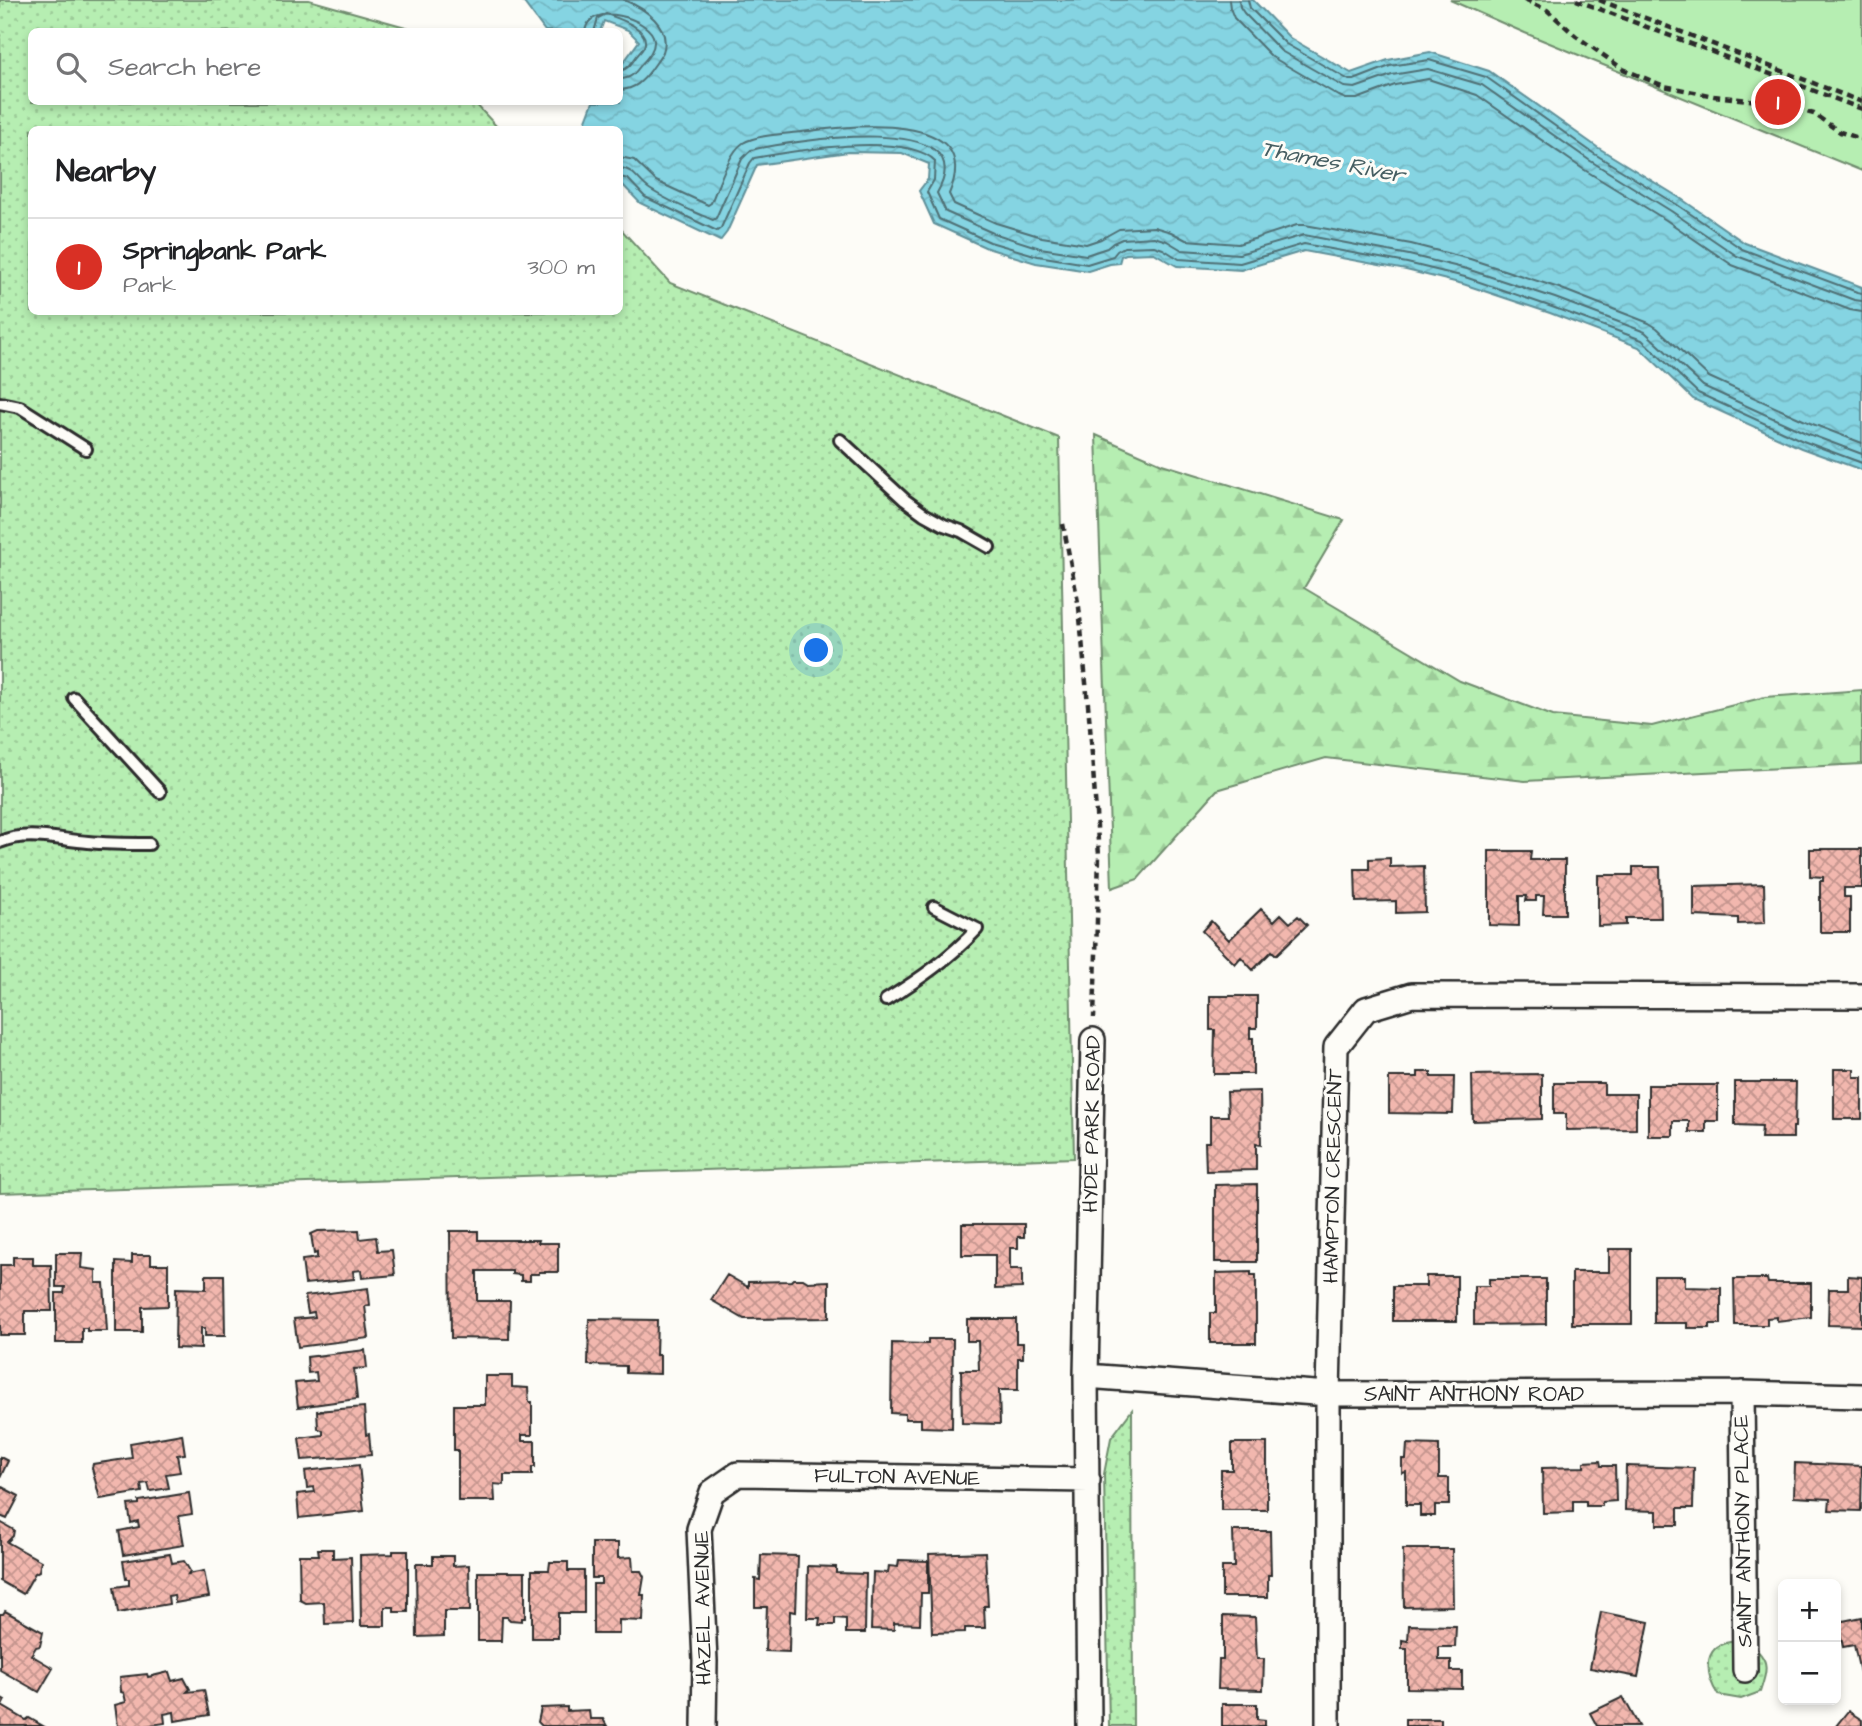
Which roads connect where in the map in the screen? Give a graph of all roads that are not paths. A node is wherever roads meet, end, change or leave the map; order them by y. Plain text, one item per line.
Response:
1 (0, 403) edge
2 (840, 440) dead end
3 (86, 449) dead end
4 (989, 547) dead end
5 (74, 698) dead end
6 (160, 792) dead end
7 (0, 842) edge
8 (149, 845) dead end
9 (934, 907) dead end
10 (1862, 996) edge
11 (886, 1000) dead end
12 (1093, 1040) road end
13 (1086, 1376) junction
14 (1742, 1393) junction
15 (1328, 1394) junction
16 (1862, 1396) edge
17 (1088, 1480) junction
18 (712, 1492) joint
19 (1745, 1670) dead end
20 (704, 1726) edge
21 (1089, 1726) edge
22 (1328, 1726) edge

1 - 3 lane
2 - 4 lane
5 - 6 lane
7 - 8 lane
9 - 11 lane
10 - 15 street, HAMPTON CRESCENT
12 - 13 street, HYDE PARK ROAD
13 - 15 street, SAINT ANTHONY ROAD
13 - 17 street, HYDE PARK ROAD
14 - 15 street, SAINT ANTHONY ROAD
14 - 16 street, SAINT ANTHONY ROAD
14 - 19 street, SAINT ANTHONY PLACE
15 - 22 street, HAMPTON CRESCENT
17 - 18 street, FULTON AVENUE
17 - 21 street, HYDE PARK ROAD
18 - 20 street, HAZEL AVENUE

